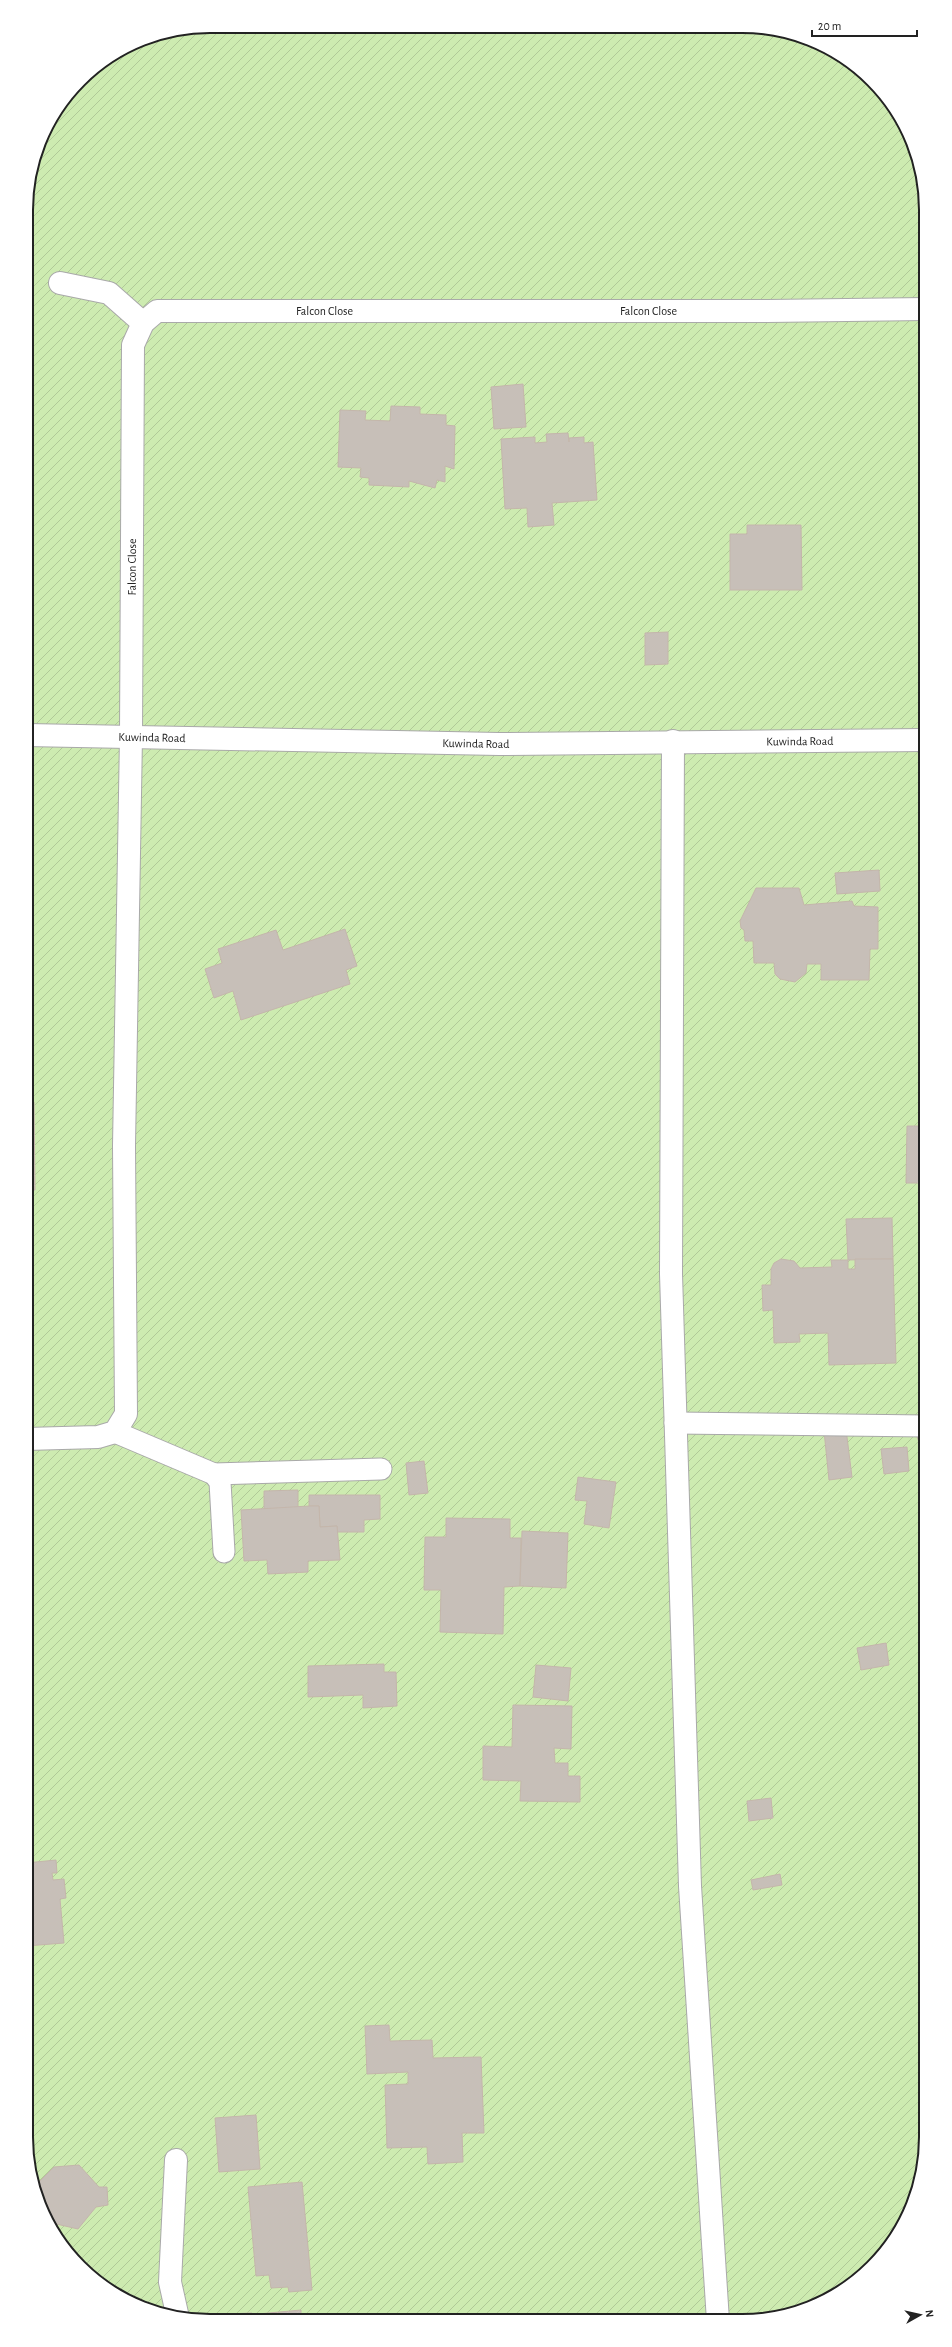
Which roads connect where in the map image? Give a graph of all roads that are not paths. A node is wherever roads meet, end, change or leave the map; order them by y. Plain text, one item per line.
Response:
1 (60, 283) dead end
2 (919, 309) edge
3 (143, 323) junction
4 (33, 735) edge
5 (131, 736) junction
6 (919, 740) edge
7 (673, 741) junction
8 (675, 1423) junction
9 (919, 1426) edge
10 (115, 1432) junction
11 (33, 1439) edge
12 (382, 1469) dead end
13 (214, 1474) junction
14 (224, 1552) dead end
15 (176, 2160) dead end
16 (176, 2311) edge
17 (718, 2314) edge

1 - 3 street
2 - 3 street, Falcon Close
3 - 5 street, Falcon Close
4 - 5 street, Kuwinda Road
5 - 7 street, Kuwinda Road
5 - 10 street, Falcon Close
6 - 7 street, Kuwinda Road
7 - 8 street
8 - 9 lane
8 - 17 street
10 - 11 street
10 - 13 lane
12 - 13 lane
13 - 14 lane
15 - 16 street

